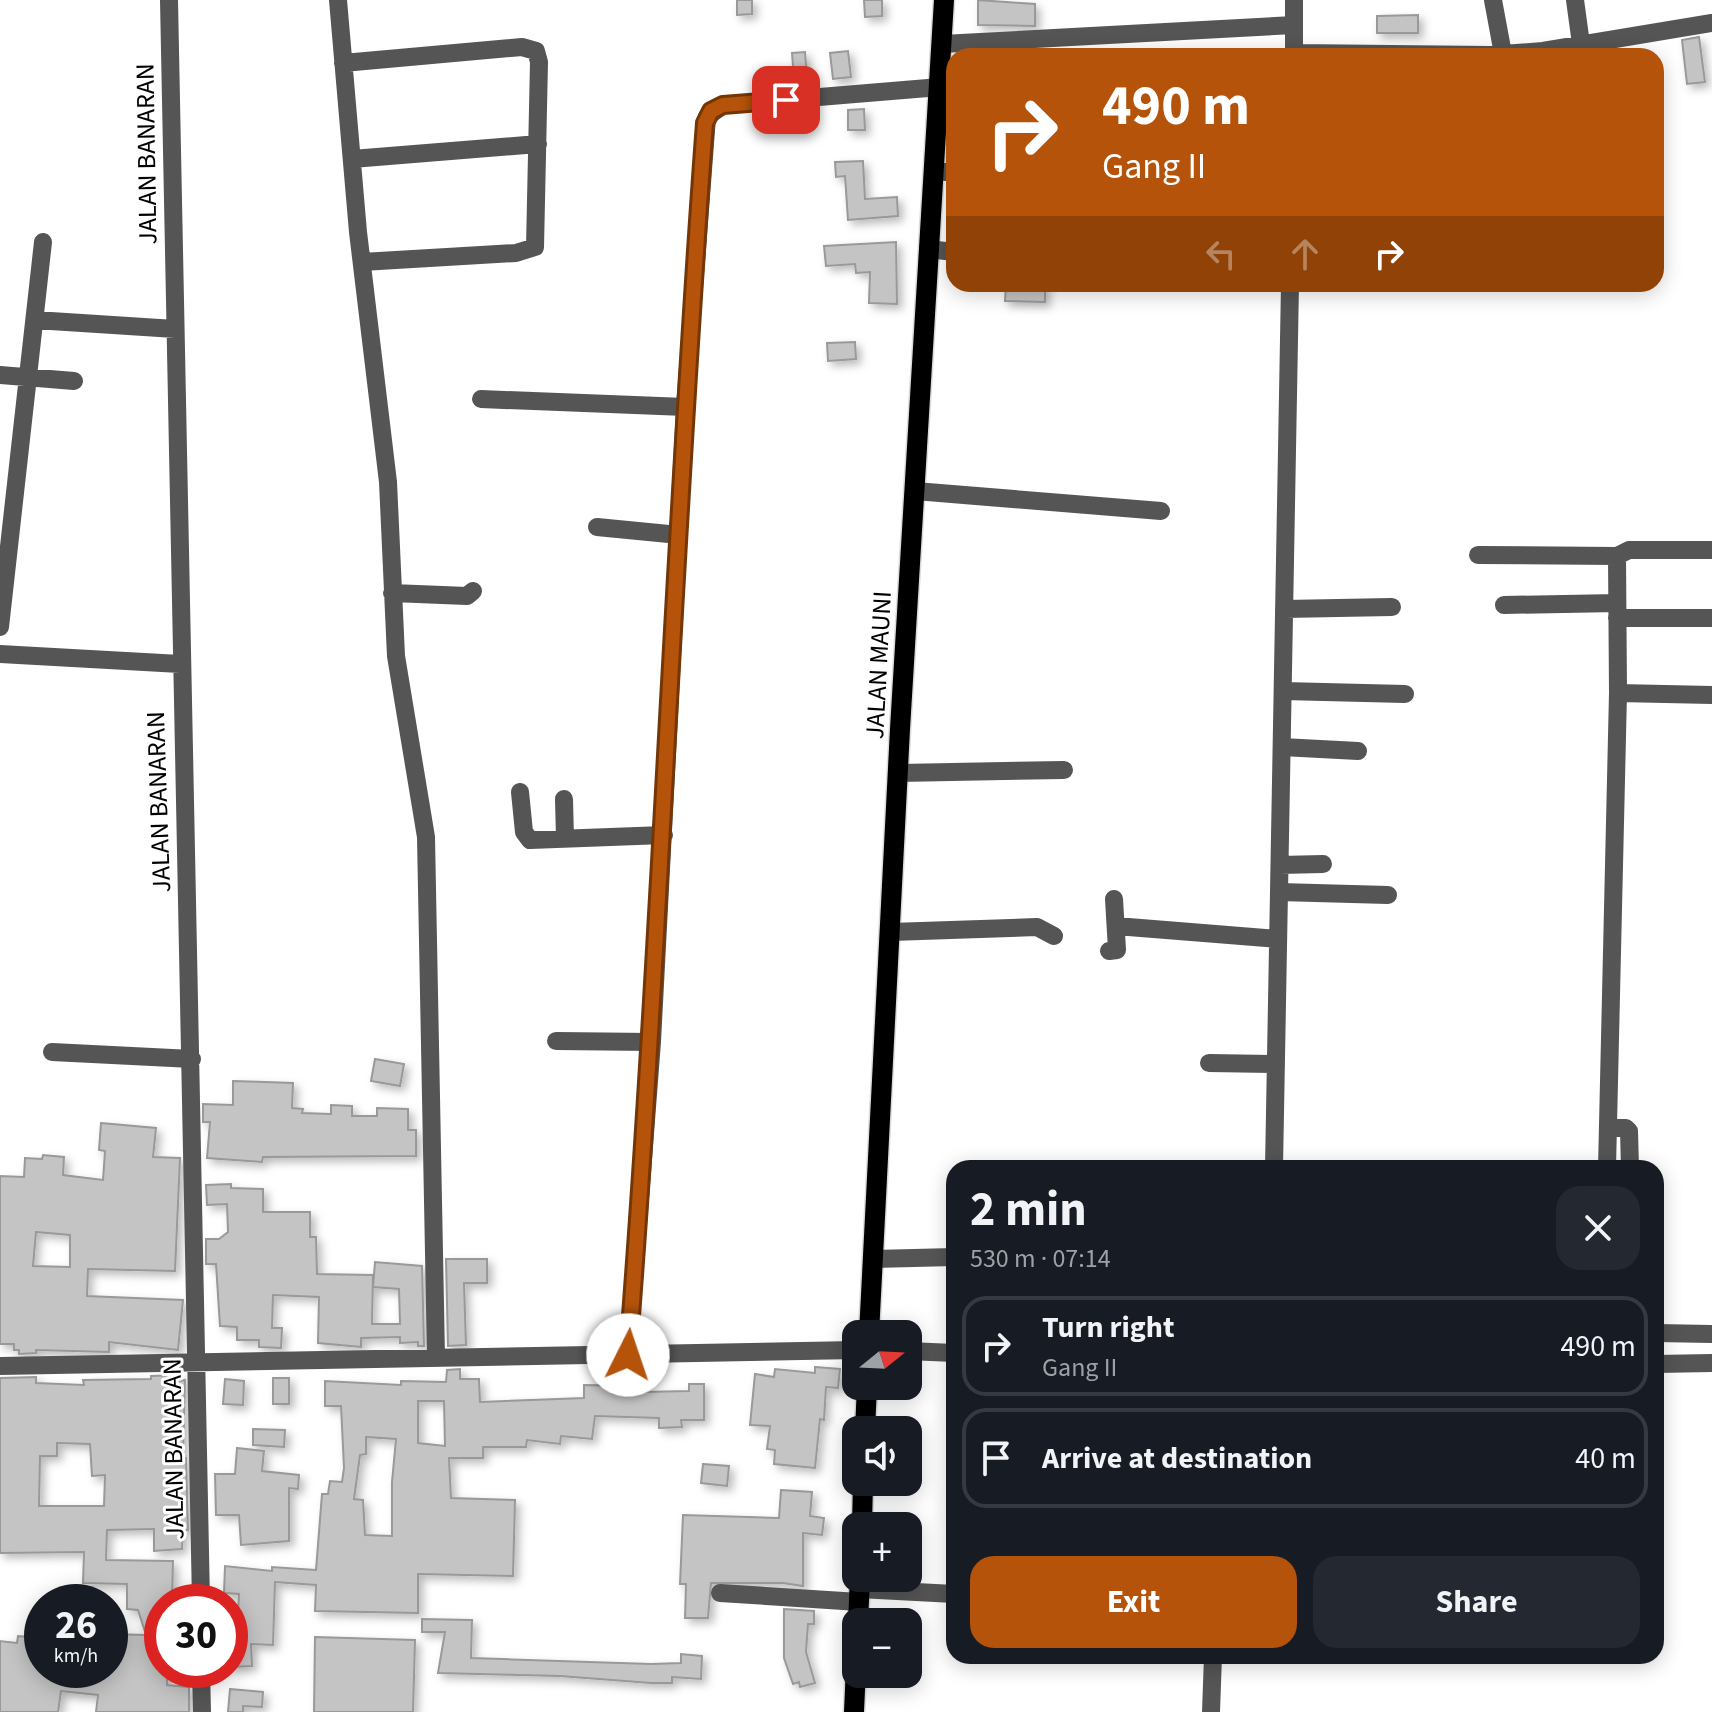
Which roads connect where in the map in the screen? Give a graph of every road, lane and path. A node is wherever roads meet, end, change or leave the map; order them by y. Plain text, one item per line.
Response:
1 (169, 0) edge
2 (338, 0) edge
3 (944, 0) edge
4 (1294, 0) edge
5 (1493, 0) edge
6 (1575, 0) edge
7 (1712, 23) edge
8 (1294, 25) junction
9 (942, 44) junction
10 (1581, 44) junction
11 (1294, 48) edge
12 (1502, 48) edge
13 (1550, 48) edge
14 (343, 63) junction
15 (940, 87) junction
16 (538, 144) junction
17 (352, 159) junction
18 (944, 172) edge
19 (43, 242) dead end
20 (928, 249) junction
21 (946, 251) edge
22 (362, 262) junction
23 (1290, 292) edge
24 (35, 320) junction
25 (175, 329) junction
26 (0, 375) edge
27 (29, 378) junction
28 (74, 381) dead end
29 (481, 399) dead end
30 (685, 407) junction
31 (915, 491) junction
32 (1161, 511) dead end
33 (597, 527) dead end
34 (679, 535) junction
35 (1712, 550) edge
36 (1478, 555) dead end
37 (1617, 556) junction
38 (473, 591) dead end
39 (392, 593) junction
40 (1504, 605) dead end
41 (1392, 607) dead end
42 (1284, 609) junction
43 (1617, 610) junction
44 (1712, 618) edge
45 (0, 627) edge
46 (0, 654) edge
47 (180, 664) junction
48 (1283, 691) junction
49 (1618, 693) junction
50 (1405, 694) dead end
51 (1712, 695) edge
52 (1282, 747) junction
53 (1358, 751) dead end
54 (1064, 770) dead end
55 (898, 773) junction
56 (520, 792) dead end
57 (564, 799) dead end
58 (664, 835) junction
59 (565, 839) junction
60 (1323, 864) dead end
61 (1280, 865) junction
62 (1279, 892) junction
63 (1388, 895) dead end
64 (1114, 899) dead end
65 (1116, 926) junction
66 (891, 932) junction
67 (1054, 936) dead end
68 (1278, 939) junction
69 (1109, 951) dead end
70 (556, 1041) dead end
71 (652, 1042) junction
72 (52, 1052) dead end
73 (192, 1059) junction
74 (1209, 1063) dead end
75 (1276, 1064) junction
76 (1608, 1128) junction
77 (1274, 1160) edge
78 (1607, 1160) edge
79 (1630, 1160) edge
80 (946, 1257) edge
81 (873, 1259) junction
82 (870, 1320) edge
83 (1664, 1333) edge
84 (1712, 1334) edge
85 (842, 1350) edge
86 (922, 1352) edge
87 (946, 1353) edge
88 (628, 1355) junction
89 (436, 1357) junction
90 (199, 1360) junction
91 (1712, 1363) edge
92 (1664, 1364) edge
93 (0, 1366) edge
94 (201, 1584) edge
95 (720, 1593) dead end
96 (946, 1594) edge
97 (859, 1598) edge
98 (1213, 1664) edge
99 (201, 1688) edge
100 (855, 1688) edge
101 (202, 1712) edge
102 (854, 1712) edge
103 (1211, 1712) edge

1 - 25 street, JALAN BANARAN
2 - 14 street
3 - 9 main road, JALAN MAUNI
4 - 8 street
5 - 12 street
6 - 10 street
7 - 10 street
8 - 9 street
8 - 11 street
9 - 15 main road, JALAN MAUNI
10 - 13 street
14 - 16 street
14 - 17 street
15 - 18 main road, JALAN MAUNI
15 - 30 street
16 - 17 street
16 - 22 street
17 - 22 street
18 - 20 main road, JALAN MAUNI
19 - 24 street
20 - 21 street
20 - 31 main road, JALAN MAUNI
22 - 39 street
23 - 42 street
24 - 25 street
24 - 27 street
25 - 47 street, JALAN BANARAN
26 - 27 street
27 - 28 street
27 - 45 street
29 - 30 street
30 - 34 street
31 - 32 street
31 - 55 main road, JALAN MAUNI
33 - 34 street
34 - 58 street
35 - 37 street
36 - 37 street
37 - 43 street
38 - 39 street
39 - 89 street
40 - 43 street
41 - 42 street
42 - 48 street
43 - 44 street
43 - 49 street
46 - 47 street
47 - 73 street, JALAN BANARAN
48 - 50 street
48 - 52 street
49 - 51 street
49 - 76 street
52 - 53 street
52 - 61 street
54 - 55 street
55 - 66 main road, JALAN MAUNI
56 - 59 street
57 - 59 street
58 - 59 street
58 - 71 street
60 - 61 street
61 - 62 street
62 - 63 street
62 - 68 street
64 - 65 street
65 - 68 street
65 - 69 street
66 - 67 street
66 - 81 main road, JALAN MAUNI
68 - 75 street
70 - 71 street
71 - 88 street
72 - 73 street
73 - 90 street, JALAN BANARAN
74 - 75 street
75 - 77 street
76 - 78 street
76 - 79 street
80 - 81 street
81 - 82 main road, JALAN MAUNI
83 - 84 street
85 - 88 street
86 - 87 street
88 - 89 street
89 - 90 street
90 - 93 street
90 - 94 street, JALAN BANARAN
91 - 92 street
95 - 97 street
96 - 97 street
98 - 103 street
99 - 101 street
100 - 102 main road

